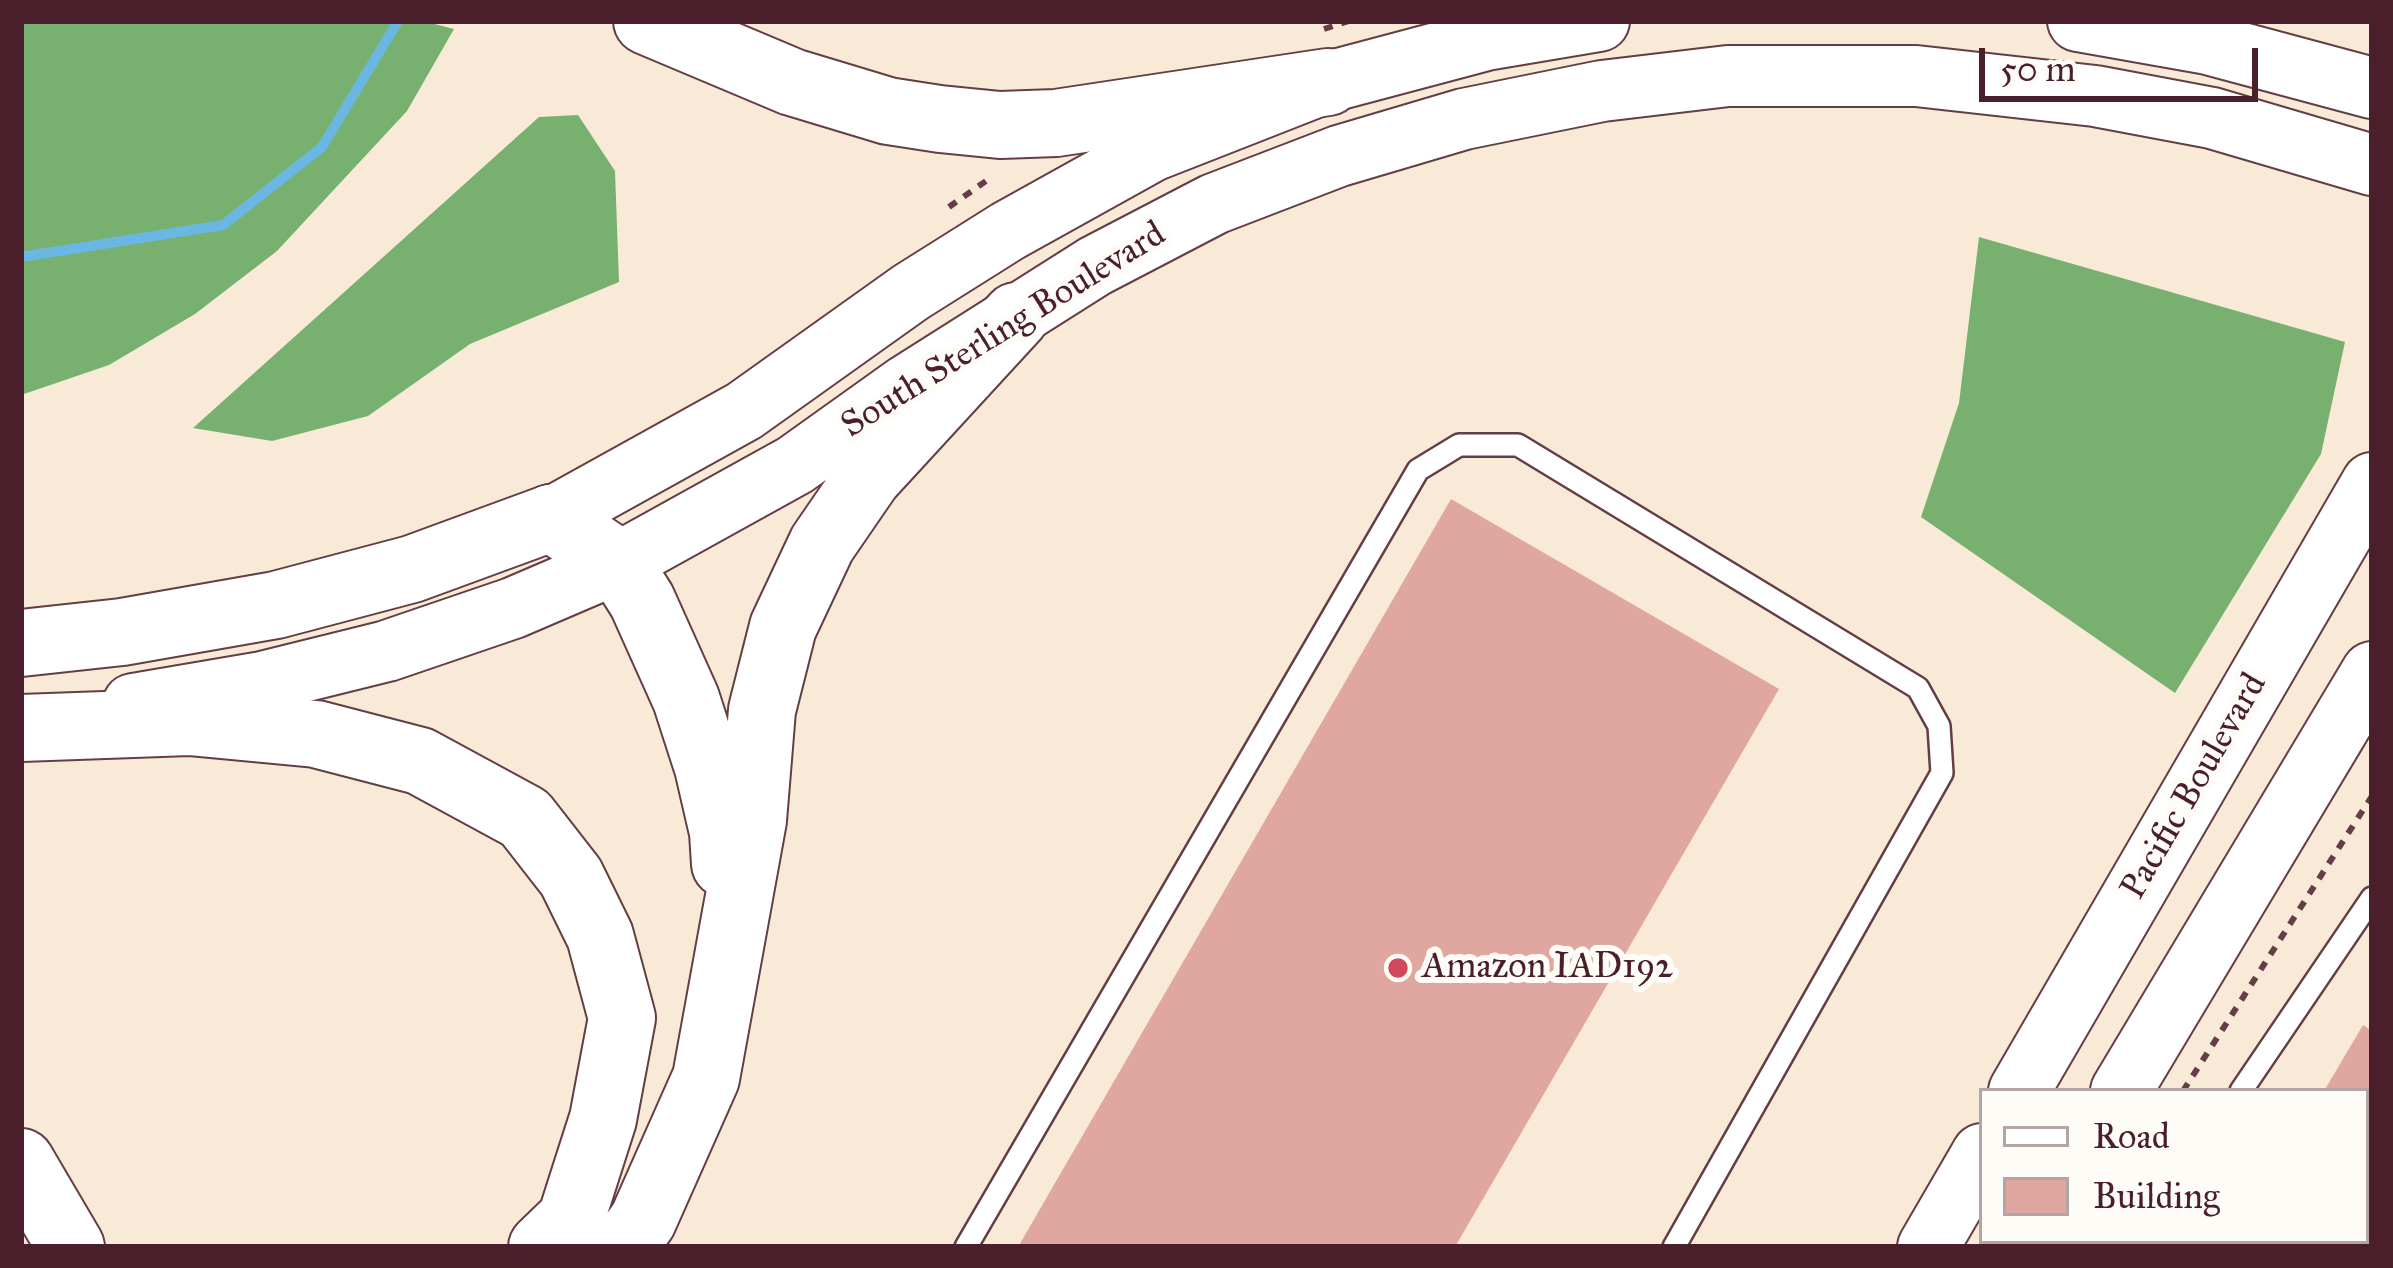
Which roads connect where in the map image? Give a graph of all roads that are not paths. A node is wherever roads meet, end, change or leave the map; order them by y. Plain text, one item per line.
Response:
1 (646, 21) edge
2 (1599, 21) edge
3 (2078, 21) edge
4 (1319, 58) junction
5 (2372, 88) edge
6 (2372, 164) edge
7 (1016, 316) junction
8 (2372, 482) edge
9 (551, 518) junction
10 (618, 563) junction
11 (21, 643) edge
12 (2372, 672) edge
13 (21, 726) edge
14 (2372, 898) edge
15 (730, 958) junction
16 (2021, 1088) edge
17 (2123, 1088) edge
18 (2243, 1088) edge
19 (1979, 1159) edge
20 (21, 1162) edge
21 (71, 1247) edge
22 (542, 1247) edge
23 (623, 1247) edge
24 (966, 1247) edge
25 (1674, 1247) edge
26 (1928, 1247) edge

1 - 4 main road
2 - 4 main road, South Sterling Boulevard
3 - 5 main road
4 - 9 main road, South Sterling Boulevard
6 - 7 main road, South Sterling Boulevard
7 - 10 main road, South Sterling Boulevard
7 - 15 main road
8 - 16 main road, Pacific Boulevard
9 - 10 main road
9 - 11 main road, South Sterling Boulevard
10 - 13 main road, South Sterling Boulevard
10 - 15 main road
12 - 17 main road
13 - 22 main road
14 - 18 lane
15 - 23 main road
19 - 26 main road
20 - 21 main road
24 - 25 lane

